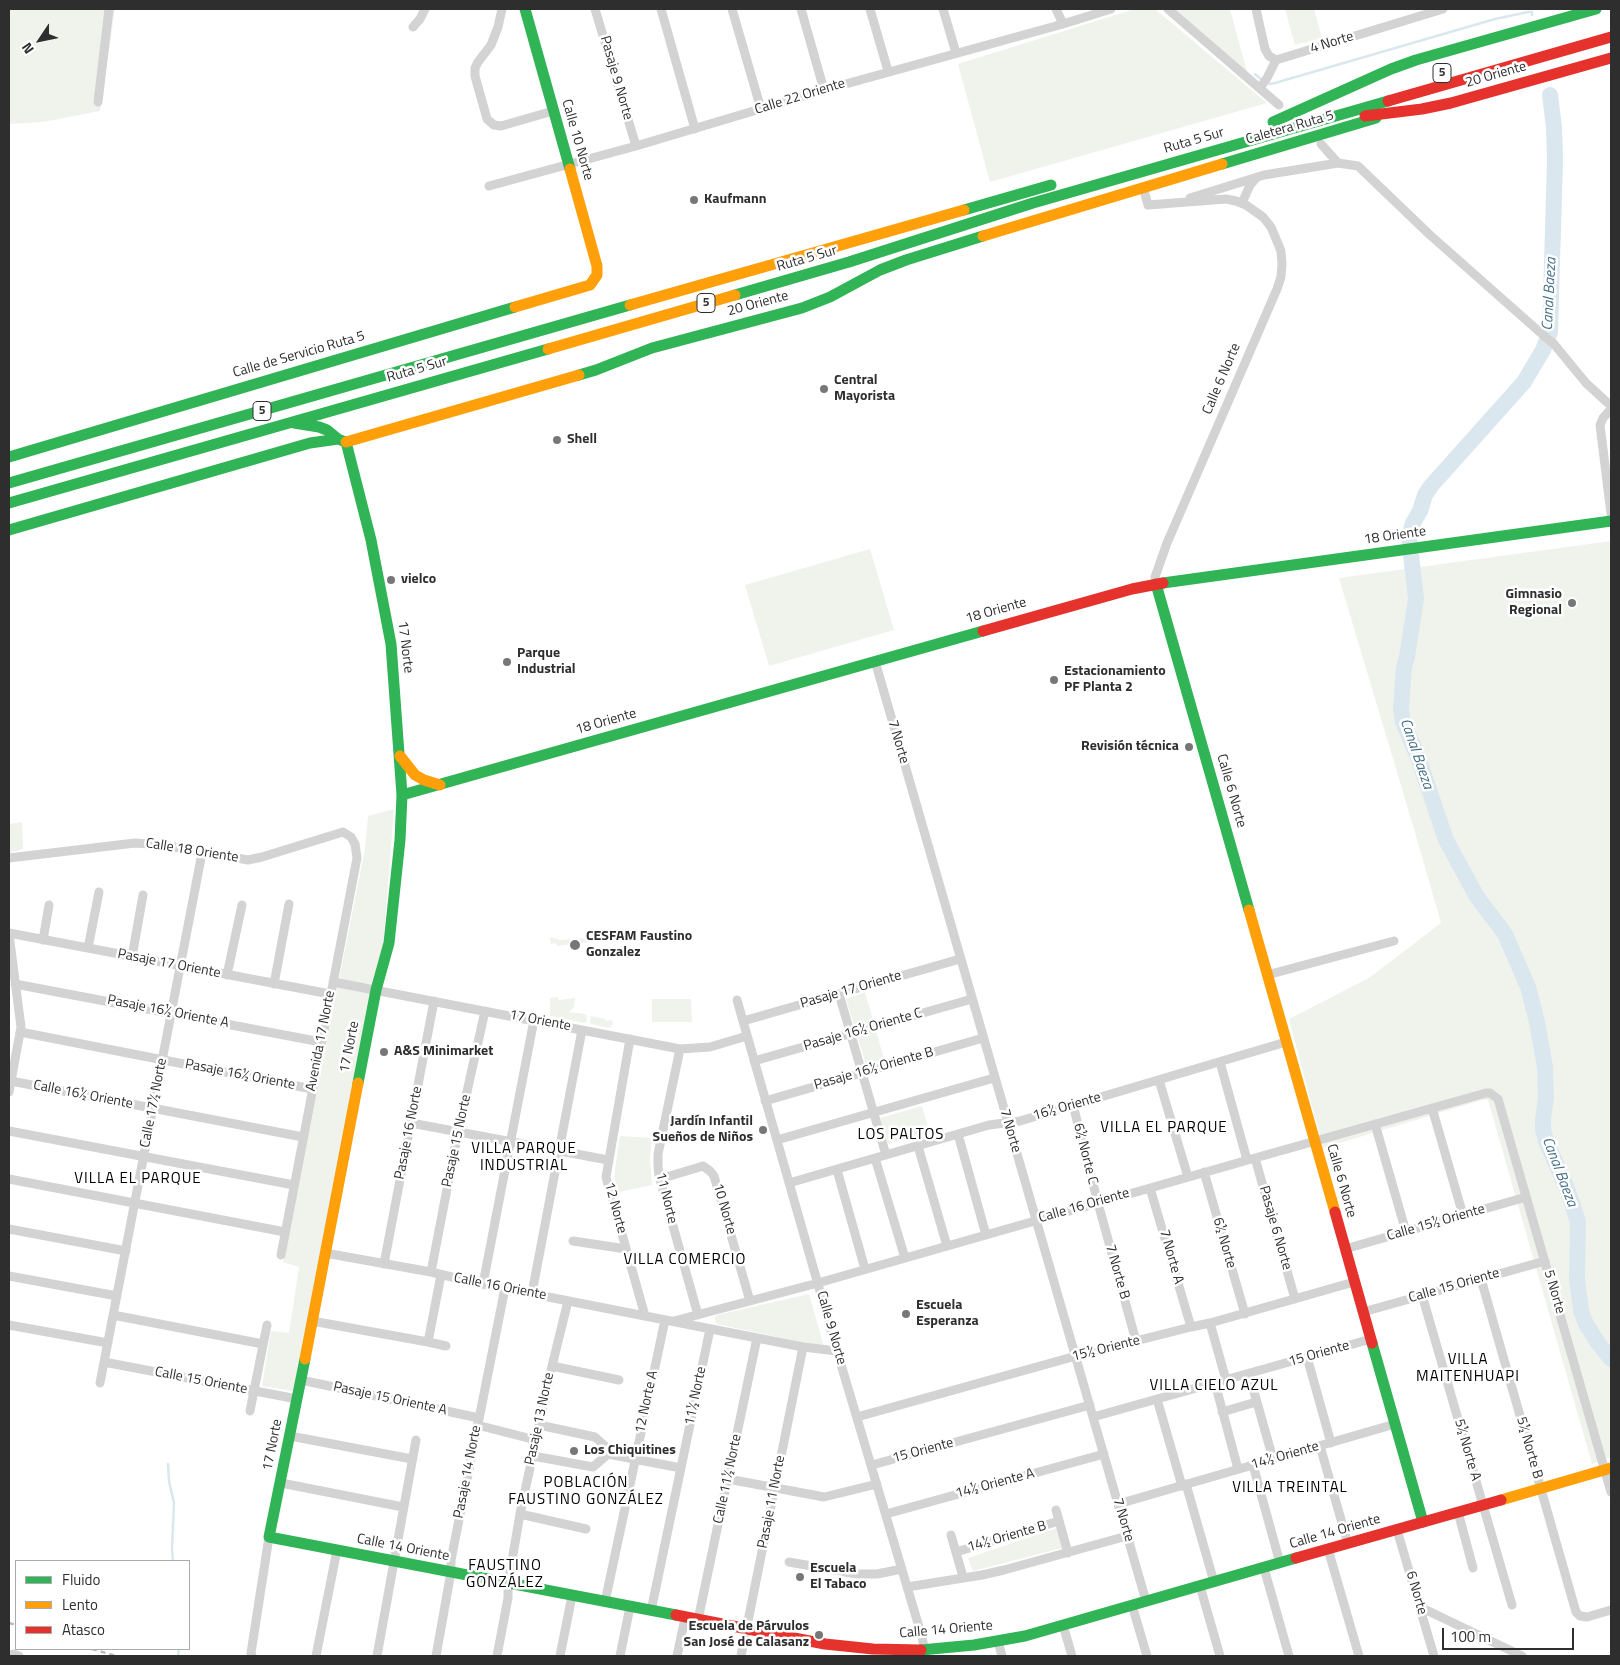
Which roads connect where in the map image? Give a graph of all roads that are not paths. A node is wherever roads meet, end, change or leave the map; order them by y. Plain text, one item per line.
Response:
1 (110, 9) edge
2 (425, 9) edge
3 (502, 9) edge
4 (524, 9) edge
5 (595, 9) edge
6 (662, 9) edge
7 (732, 9) edge
8 (801, 9) edge
9 (870, 9) edge
10 (943, 9) edge
11 (1056, 9) edge
12 (1111, 9) edge
13 (1168, 9) edge
14 (1256, 9) edge
15 (1444, 9) edge
16 (1596, 9) edge
17 (1063, 24) junction
18 (1611, 25) edge
19 (413, 27) dead end
20 (1574, 36) dead end
21 (1611, 38) edge
22 (956, 53) junction
23 (1611, 58) edge
24 (1276, 60) junction
25 (888, 71) junction
26 (1263, 84) junction
27 (824, 90) junction
28 (1348, 100) dead end
29 (98, 102) dead end
30 (1279, 105) dead end
31 (762, 109) junction
32 (553, 111) junction
33 (1387, 114) junction
34 (1317, 122) junction
35 (695, 129) junction
36 (1321, 144) dead end
37 (636, 146) junction
38 (1338, 163) junction
39 (569, 164) junction
40 (1257, 177) junction
41 (1064, 181) dead end
42 (489, 186) dead end
43 (1144, 187) junction
44 (1242, 203) junction
45 (1171, 204) junction
46 (595, 279) joint
47 (1611, 407) edge
48 (286, 423) junction
49 (342, 441) junction
50 (9, 457) edge
51 (9, 483) edge
52 (9, 503) edge
53 (1611, 514) edge
54 (1611, 521) edge
55 (9, 530) edge
56 (1156, 584) junction
57 (875, 661) junction
58 (400, 756) junction
59 (440, 785) junction
60 (402, 795) junction
61 (343, 832) joint
62 (202, 853) junction
63 (9, 858) edge
64 (99, 892) dead end
65 (143, 896) dead end
66 (289, 904) dead end
67 (49, 905) dead end
68 (242, 905) dead end
69 (9, 934) edge
70 (43, 940) junction
71 (1394, 941) dead end
72 (88, 948) junction
73 (132, 957) junction
74 (960, 959) junction
75 (180, 966) junction
76 (227, 975) junction
77 (1267, 975) junction
78 (332, 982) junction
79 (15, 984) junction
80 (274, 984) junction
81 (376, 990) junction
82 (330, 994) junction
83 (839, 994) junction
84 (972, 999) junction
85 (736, 1000) dead end
86 (434, 1001) junction
87 (485, 1011) junction
88 (171, 1013) junction
89 (534, 1020) junction
90 (743, 1022) junction
91 (582, 1030) junction
92 (20, 1032) junction
93 (851, 1034) junction
94 (747, 1036) junction
95 (983, 1038) junction
96 (630, 1039) junction
97 (321, 1042) junction
98 (1286, 1042) junction
99 (680, 1049) junction
100 (162, 1060) junction
101 (754, 1061) junction
102 (1220, 1062) junction
103 (862, 1073) junction
104 (994, 1078) junction
105 (1159, 1080) junction
106 (11, 1081) junction
107 (312, 1089) junction
108 (9, 1092) edge
109 (1493, 1094) joint
110 (765, 1101) junction
111 (1073, 1105) junction
112 (153, 1108) junction
113 (1432, 1108) junction
114 (873, 1112) junction
115 (411, 1123) junction
116 (1007, 1123) junction
117 (1375, 1124) junction
118 (9, 1131) edge
119 (458, 1132) junction
120 (958, 1134) junction
121 (303, 1137) junction
122 (776, 1140) junction
123 (510, 1142) junction
124 (1314, 1142) junction
125 (918, 1146) junction
126 (559, 1152) junction
127 (886, 1155) junction
128 (144, 1157) junction
129 (875, 1158) junction
130 (1251, 1159) junction
131 (608, 1160) junction
132 (837, 1170) junction
133 (1204, 1172) junction
134 (1188, 1177) junction
135 (9, 1179) edge
136 (660, 1179) junction
137 (789, 1183) junction
138 (294, 1185) junction
139 (1150, 1188) junction
140 (1526, 1197) junction
141 (135, 1203) junction
142 (1098, 1203) junction
143 (1464, 1215) junction
144 (1037, 1220) junction
145 (9, 1229) edge
146 (285, 1232) junction
147 (1406, 1232) junction
148 (986, 1235) junction
149 (573, 1241) dead end
150 (947, 1246) junction
151 (626, 1249) junction
152 (1345, 1249) junction
153 (126, 1251) junction
154 (325, 1253) junction
155 (281, 1255) dead end
156 (905, 1258) junction
157 (1544, 1261) junction
158 (384, 1264) junction
159 (866, 1269) junction
160 (431, 1272) junction
161 (441, 1275) junction
162 (9, 1276) edge
163 (1481, 1279) junction
164 (1354, 1282) junction
165 (818, 1283) junction
166 (483, 1284) junction
167 (505, 1288) junction
168 (532, 1294) junction
169 (1422, 1295) junction
170 (117, 1296) junction
171 (1295, 1299) junction
172 (568, 1301) junction
173 (750, 1301) junction
174 (1363, 1312) junction
175 (1245, 1314) junction
176 (114, 1315) junction
177 (698, 1315) junction
178 (645, 1316) junction
179 (670, 1320) junction
180 (312, 1321) junction
181 (1210, 1323) junction
182 (9, 1325) edge
183 (267, 1325) dead end
184 (1191, 1327) junction
185 (710, 1328) junction
186 (757, 1338) junction
187 (1371, 1339) junction
188 (1136, 1341) junction
189 (428, 1342) junction
190 (108, 1343) junction
191 (263, 1344) junction
192 (446, 1346) dead end
193 (803, 1347) junction
194 (837, 1351) junction
195 (1076, 1356) junction
196 (1307, 1357) junction
197 (104, 1362) junction
198 (552, 1366) junction
199 (1248, 1374) junction
200 (301, 1380) junction
201 (619, 1380) dead end
202 (1226, 1380) junction
203 (100, 1383) dead end
204 (1214, 1383) junction
205 (254, 1391) junction
206 (297, 1399) junction
207 (1157, 1399) junction
208 (1256, 1402) junction
209 (1090, 1405) junction
210 (250, 1411) dead end
211 (1222, 1412) junction
212 (857, 1417) junction
213 (1093, 1417) junction
214 (478, 1422) junction
215 (1395, 1424) junction
216 (539, 1425) junction
217 (290, 1436) junction
218 (416, 1440) dead end
219 (536, 1440) junction
220 (1331, 1443) junction
221 (1320, 1446) junction
222 (608, 1454) junction
223 (1104, 1454) junction
224 (533, 1456) junction
225 (412, 1459) junction
226 (635, 1459) junction
227 (1273, 1460) junction
228 (1252, 1465) junction
229 (872, 1466) junction
230 (681, 1468) junction
231 (1608, 1469) edge
232 (1238, 1470) junction
233 (728, 1479) junction
234 (281, 1482) junction
235 (877, 1484) junction
236 (1184, 1485) junction
237 (775, 1488) junction
238 (1541, 1488) junction
239 (1611, 1492) edge
240 (1118, 1504) junction
241 (1483, 1505) junction
242 (404, 1507) junction
243 (1056, 1510) dead end
244 (1458, 1512) junction
245 (520, 1514) junction
246 (886, 1514) junction
247 (1058, 1522) junction
248 (1423, 1522) junction
249 (586, 1529) dead end
250 (1397, 1530) junction
251 (951, 1535) dead end
252 (1127, 1536) junction
253 (269, 1537) junction
254 (1348, 1544) junction
255 (1328, 1549) junction
256 (337, 1550) junction
257 (956, 1552) junction
258 (1068, 1553) junction
259 (394, 1561) junction
260 (789, 1562) dead end
261 (1280, 1563) junction
262 (1264, 1568) junction
263 (1473, 1568) dead end
264 (902, 1569) junction
265 (451, 1572) junction
266 (963, 1578) junction
267 (1214, 1582) junction
268 (508, 1584) junction
269 (1200, 1586) junction
270 (907, 1587) junction
271 (572, 1596) junction
272 (1146, 1601) junction
273 (605, 1602) junction
274 (1132, 1605) junction
275 (1512, 1605) dead end
276 (630, 1607) junction
277 (1420, 1607) junction
278 (1611, 1610) edge
279 (651, 1611) junction
280 (685, 1618) junction
281 (698, 1620) junction
282 (1063, 1625) junction
283 (746, 1629) junction
284 (998, 1641) junction
285 (1504, 1652) edge
286 (870, 1653) edge
287 (925, 1653) edge
288 (252, 1656) edge
289 (316, 1656) edge
290 (376, 1656) edge
291 (436, 1656) edge
292 (497, 1656) edge
293 (560, 1656) edge
294 (620, 1656) edge
295 (677, 1656) edge
296 (741, 1656) edge
297 (1002, 1656) edge
298 (1072, 1656) edge
299 (1147, 1656) edge
300 (1220, 1656) edge
301 (1289, 1656) edge
302 (1359, 1656) edge
303 (1434, 1656) edge
304 (1522, 1656) edge

1 - 29 street
2 - 19 street
3 - 32 street
4 - 32 main road, Calle 10 Norte
5 - 37 street, Pasaje 9 Norte
6 - 35 street
7 - 31 street
8 - 27 street
9 - 25 street
10 - 22 street
11 - 17 street
12 - 17 street, Calle 22 Oriente
13 - 26 street
14 - 24 street
15 - 24 street, 4 Norte
16 - 28 main road
17 - 22 street, Calle 22 Oriente
18 - 20 main road
21 - 34 main road, Ruta 5 Sur / 5
22 - 25 street, Calle 22 Oriente
23 - 33 main road, 20 Oriente
24 - 26 street
25 - 27 street, Calle 22 Oriente
26 - 30 street
27 - 31 street, Calle 22 Oriente
31 - 35 street, Calle 22 Oriente
32 - 39 main road, Calle 10 Norte
33 - 34 main road
33 - 43 main road, Caletera Ruta 5
34 - 48 main road, Ruta 5 Sur / 5
35 - 37 street, Calle 22 Oriente
36 - 38 street
37 - 39 street, Calle 22 Oriente
38 - 40 street
38 - 47 street
39 - 42 street, Calle 22 Oriente
39 - 46 main road, Calle 10 Norte
40 - 44 street
40 - 45 street
41 - 51 main road, Ruta 5 Sur / 5
43 - 45 street
43 - 49 main road, 20 Oriente
44 - 45 street
44 - 56 street, Calle 6 Norte
46 - 50 main road, Calle de Servicio Ruta 5
47 - 53 street
48 - 49 main road
48 - 52 main road, Ruta 5 Sur / 5
49 - 55 main road
49 - 58 main road, 17 Norte
54 - 56 main road, 18 Oriente
56 - 57 main road, 18 Oriente
56 - 77 main road, Calle 6 Norte
57 - 59 main road, 18 Oriente
57 - 74 street, 7 Norte
58 - 59 main road
58 - 60 main road, 17 Norte
59 - 60 main road, 18 Oriente
60 - 81 main road, 17 Norte
61 - 62 street, Calle 18 Oriente
61 - 78 street, Avenida 17 Norte
62 - 63 street, Calle 18 Oriente
62 - 75 street, Calle 17½ Norte
64 - 72 street
65 - 73 street
66 - 80 street
67 - 70 street
68 - 76 street
69 - 70 street, Pasaje 17 Oriente
69 - 79 street
70 - 72 street, Pasaje 17 Oriente
71 - 77 street
72 - 73 street, Pasaje 17 Oriente
73 - 75 street, Pasaje 17 Oriente
74 - 83 street, Pasaje 17 Oriente
74 - 84 street, 7 Norte
75 - 76 street, Pasaje 17 Oriente
75 - 88 street, Calle 17½ Norte
76 - 80 street, Pasaje 17 Oriente
77 - 98 main road, Calle 6 Norte
78 - 81 street, 17 Oriente
78 - 82 street, Avenida 17 Norte
79 - 88 street, Pasaje 16½ Oriente A
79 - 92 street
80 - 82 street, Pasaje 17 Oriente
81 - 86 street, 17 Oriente
81 - 154 main road, 17 Norte
82 - 97 street, Avenida 17 Norte
83 - 90 street, Pasaje 17 Oriente
83 - 93 street
84 - 93 street, Pasaje 16½ Oriente C
84 - 95 street, 7 Norte
85 - 90 street, Calle 9 Norte
86 - 87 street, 17 Oriente
86 - 115 street, Pasaje 16 Norte
87 - 89 street, 17 Oriente
87 - 119 street, Pasaje 15 Norte
88 - 97 street, Pasaje 16½ Oriente A
88 - 100 street, Calle 17½ Norte
89 - 91 street, 17 Oriente
89 - 123 street
90 - 94 street, Calle 9 Norte
91 - 96 street, 17 Oriente
91 - 126 street
92 - 100 street, Pasaje 16½ Oriente
92 - 106 street
93 - 101 street, Pasaje 16½ Oriente C
93 - 103 street
94 - 99 street, 17 Oriente
94 - 101 street, Calle 9 Norte
95 - 103 street, Pasaje 16½ Oriente B
95 - 104 street, 7 Norte
96 - 99 street, 17 Oriente
96 - 131 street, 12 Norte
97 - 107 street, Avenida 17 Norte
98 - 102 street, 16½ Oriente
98 - 124 main road, Calle 6 Norte
99 - 136 street, 11 Norte
100 - 107 street, Pasaje 16½ Oriente
100 - 112 street, Calle 17½ Norte
101 - 110 street, Calle 9 Norte
102 - 105 street, 16½ Oriente
102 - 130 street, Pasaje 6 Norte
103 - 110 street, Pasaje 16½ Oriente B
103 - 114 street
104 - 114 street
104 - 116 street, 7 Norte
105 - 111 street, 16½ Oriente
105 - 134 street
106 - 108 street
106 - 112 street, Calle 16½ Oriente
107 - 121 street, Avenida 17 Norte
109 - 113 street, Calle 16 Oriente
109 - 140 street, 5 Norte
110 - 122 street, Calle 9 Norte
111 - 116 street, 16½ Oriente
111 - 142 street, 6½ Norte C
112 - 121 street, Calle 16½ Oriente
112 - 128 street, Calle 17½ Norte
113 - 117 street, Calle 16 Oriente
113 - 143 street
114 - 122 street
114 - 127 street
115 - 119 street
115 - 158 street, Pasaje 16 Norte
116 - 120 street, 16½ Oriente
116 - 144 street, 7 Norte
117 - 124 street, Calle 16 Oriente
117 - 147 street
118 - 128 street
119 - 123 street
119 - 160 street, Pasaje 15 Norte
120 - 125 street, 16½ Oriente
120 - 148 street
121 - 138 street, Avenida 17 Norte
122 - 137 street, Calle 9 Norte
123 - 126 street
123 - 166 street
124 - 130 street, Calle 16 Oriente
124 - 152 main road, Calle 6 Norte
125 - 127 street, 16½ Oriente
125 - 150 street
126 - 131 street
126 - 168 street
127 - 129 street, 16½ Oriente
128 - 138 street
128 - 141 street, Calle 17½ Norte
129 - 132 street, 16½ Oriente
129 - 156 street
130 - 133 street, Calle 16 Oriente
130 - 171 street, Pasaje 6 Norte
131 - 151 street, 12 Norte
132 - 137 street, 16½ Oriente
132 - 159 street
133 - 134 street, Calle 16 Oriente
133 - 175 street, 6½ Norte
134 - 139 street, Calle 16 Oriente
135 - 141 street
136 - 173 street, 10 Norte
136 - 177 street, 11 Norte
137 - 165 street, Calle 9 Norte
138 - 146 street, Avenida 17 Norte
139 - 142 street, Calle 16 Oriente
139 - 184 street, 7 Norte A
140 - 143 street, Calle 15½ Oriente
140 - 157 street, 5 Norte
141 - 146 street
141 - 153 street, Calle 17½ Norte
142 - 144 street, Calle 16 Oriente
142 - 188 street, 7 Norte B
143 - 147 street, Calle 15½ Oriente
144 - 148 street, Calle 16 Oriente
144 - 195 street, 7 Norte
145 - 153 street
146 - 155 street, Avenida 17 Norte
147 - 152 street, Calle 15½ Oriente
148 - 150 street, Calle 16 Oriente
149 - 151 street
150 - 156 street, Calle 16 Oriente
151 - 178 street, 12 Norte
152 - 164 main road, Calle 6 Norte
153 - 170 street, Calle 17½ Norte
154 - 158 street, Calle 16 Oriente
154 - 180 main road, 17 Norte
156 - 159 street, Calle 16 Oriente
157 - 163 street, Calle 15 Oriente
157 - 231 street, 5 Norte
158 - 160 street, Calle 16 Oriente
159 - 165 street, Calle 16 Oriente
160 - 161 street, Calle 16 Oriente
161 - 166 street, Calle 16 Oriente
161 - 189 street
162 - 170 street
163 - 169 street, Calle 15 Oriente
163 - 238 street, 5½ Norte B
164 - 171 street, 15½ Oriente
164 - 174 main road, Calle 6 Norte
165 - 173 street, Calle 16 Oriente
165 - 194 street, Calle 9 Norte
166 - 167 street, Calle 16 Oriente
167 - 168 street, Calle 16 Oriente
167 - 214 street, Pasaje 14 Norte
168 - 172 street, Calle 16 Oriente
169 - 174 street, Calle 15 Oriente
169 - 241 street, 5½ Norte A
170 - 176 street, Calle 17½ Norte
171 - 175 street, 15½ Oriente
172 - 178 street, Calle 16 Oriente
172 - 198 street, Pasaje 13 Norte
173 - 177 street, Calle 16 Oriente
174 - 187 main road, Calle 6 Norte
175 - 181 street, 15½ Oriente
176 - 190 street, Calle 17½ Norte
176 - 191 street
177 - 179 street, Calle 16 Oriente
178 - 179 street, Calle 16 Oriente
179 - 185 street, Calle 16 Oriente
179 - 226 street, 12 Norte A
180 - 189 street
180 - 200 main road, 17 Norte
181 - 184 street, 15½ Oriente
181 - 202 street
182 - 190 street
183 - 191 street
184 - 188 street, 15½ Oriente
185 - 186 street, Calle 16 Oriente
185 - 230 street, 11½ Norte
186 - 193 street, Calle 16 Oriente
186 - 233 street, Calle 11½ Norte
187 - 196 street, 15 Oriente
187 - 215 main road, Calle 6 Norte
188 - 195 street, 15½ Oriente
189 - 192 street
190 - 197 street, Calle 17½ Norte
191 - 205 street
193 - 194 street, Calle 16 Oriente
193 - 237 street, Pasaje 11 Norte
194 - 212 street, Calle 9 Norte
195 - 209 street, 7 Norte
195 - 212 street, 15½ Oriente
196 - 199 street, 15 Oriente
196 - 220 street
197 - 203 street, Calle 17½ Norte
197 - 205 street, Calle 15 Oriente
198 - 201 street
198 - 216 street, Pasaje 13 Norte
199 - 202 street, 15 Oriente
199 - 208 street
200 - 206 main road, 17 Norte
200 - 214 street, Pasaje 15 Oriente A
202 - 204 street, 15 Oriente
204 - 207 street, 15 Oriente
204 - 211 street
205 - 206 street, Calle 15 Oriente
205 - 210 street
206 - 217 main road, 17 Norte
207 - 213 street, 15 Oriente
207 - 236 street
208 - 211 street
208 - 227 street
209 - 213 street, 7 Norte
209 - 229 street, 15 Oriente
211 - 232 street
212 - 229 street, Calle 9 Norte
213 - 223 street, 7 Norte
214 - 219 street, Pasaje 15 Oriente A
214 - 265 street, Pasaje 14 Norte
215 - 220 street, 14½ Oriente
215 - 248 main road, Calle 6 Norte
216 - 219 street, Pasaje 13 Norte
216 - 222 street
217 - 225 street
217 - 234 main road, 17 Norte
218 - 225 street
219 - 224 street, Pasaje 13 Norte
220 - 221 street, 14½ Oriente
221 - 227 street, 14½ Oriente
221 - 254 street
222 - 224 street
222 - 226 street
223 - 240 street, 7 Norte
223 - 246 street, 14½ Oriente A
224 - 245 street, Pasaje 13 Norte
225 - 242 street
226 - 230 street
226 - 273 street, 12 Norte A
227 - 228 street, 14½ Oriente
228 - 232 street, 14½ Oriente
228 - 261 street
229 - 235 street, Calle 9 Norte
230 - 279 street, 11½ Norte
231 - 238 main road, Calle 14 Oriente
231 - 239 street, 5 Norte
232 - 236 street, 14½ Oriente
233 - 237 street
233 - 281 street, Calle 11½ Norte
234 - 242 street
234 - 253 main road, 17 Norte
235 - 237 street
235 - 246 street, Calle 9 Norte
236 - 240 street, 14½ Oriente
236 - 267 street
237 - 283 street, Pasaje 11 Norte
238 - 241 main road, Calle 14 Oriente
238 - 278 street, 5½ Norte B
240 - 252 street, 7 Norte
241 - 244 main road, Calle 14 Oriente
241 - 275 street, 5½ Norte A
242 - 259 street
243 - 247 street
244 - 248 main road, Calle 14 Oriente
244 - 263 street
245 - 249 street
245 - 268 street, Pasaje 13 Norte
246 - 264 street, Calle 9 Norte
247 - 257 street, 14½ Oriente B
247 - 258 street
248 - 250 main road, Calle 14 Oriente
250 - 254 main road, Calle 14 Oriente
250 - 277 street, 6 Norte
251 - 257 street
252 - 258 street
252 - 272 street, 7 Norte
253 - 256 main road, Calle 14 Oriente
253 - 288 street, 17 Norte
254 - 255 main road, Calle 14 Oriente
255 - 261 main road, Calle 14 Oriente
255 - 302 street
256 - 259 main road, Calle 14 Oriente
256 - 289 street
257 - 266 street
258 - 266 street
259 - 265 main road, Calle 14 Oriente
259 - 290 street
260 - 264 street
261 - 262 main road, Calle 14 Oriente
262 - 267 main road, Calle 14 Oriente
262 - 301 street
264 - 270 street, Calle 9 Norte
265 - 268 main road, Calle 14 Oriente
265 - 291 street, Pasaje 14 Norte
266 - 270 street
267 - 269 main road, Calle 14 Oriente
268 - 271 main road, Calle 14 Oriente
268 - 292 street, Pasaje 13 Norte
269 - 272 main road, Calle 14 Oriente
269 - 300 street
270 - 287 street, Calle 9 Norte
271 - 273 main road, Calle 14 Oriente
271 - 293 street
272 - 274 main road, Calle 14 Oriente
273 - 276 main road, Calle 14 Oriente
274 - 282 main road, Calle 14 Oriente
274 - 299 street
276 - 279 main road, Calle 14 Oriente
276 - 294 street
277 - 285 street
277 - 303 street, 6 Norte
279 - 280 main road, Calle 14 Oriente
280 - 281 main road, Calle 14 Oriente
280 - 295 street
281 - 283 main road, Calle 14 Oriente
282 - 284 main road, Calle 14 Oriente
282 - 298 street
283 - 286 main road, Calle 14 Oriente
283 - 296 street, Pasaje 11 Norte
284 - 287 main road, Calle 14 Oriente
284 - 297 street
285 - 304 street
286 - 287 main road, Calle 14 Oriente

